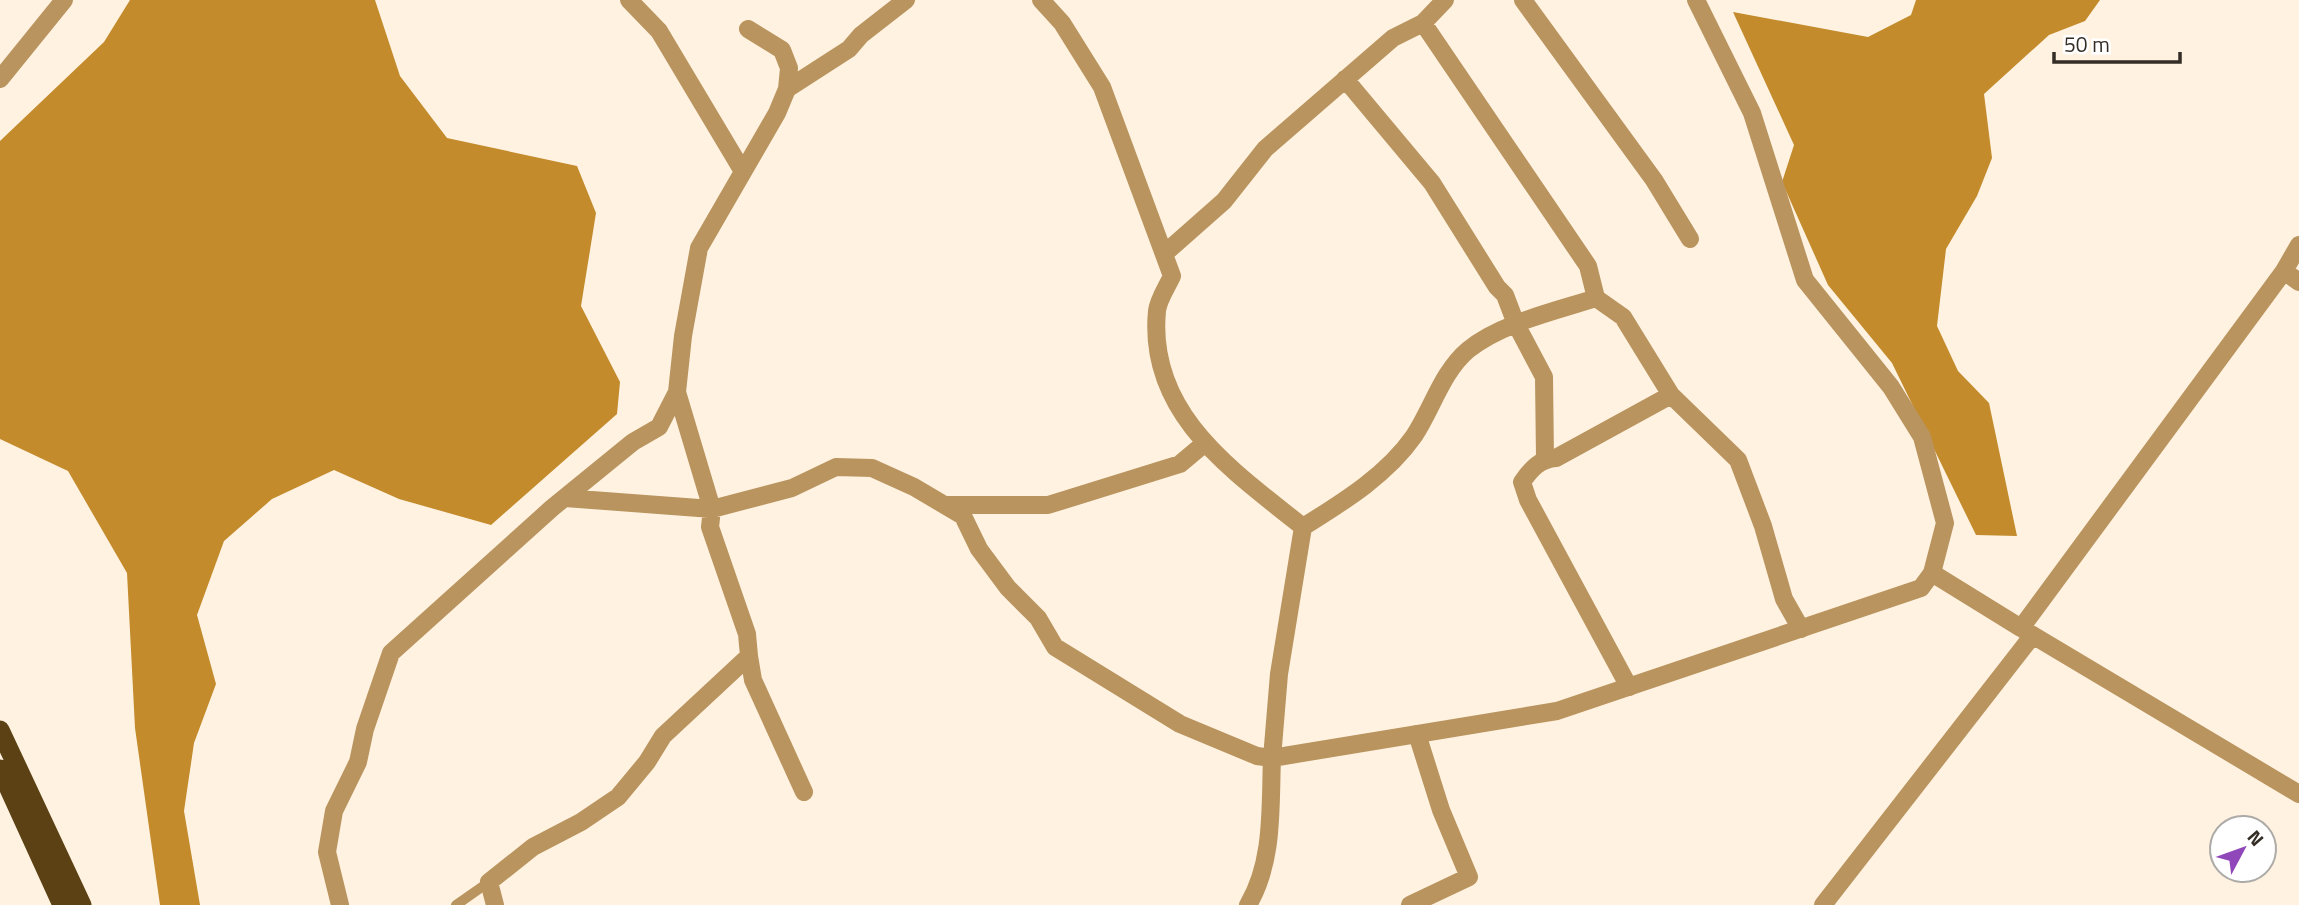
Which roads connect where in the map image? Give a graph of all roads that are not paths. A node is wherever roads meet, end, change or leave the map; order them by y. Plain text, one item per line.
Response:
1 (64, 0) edge
2 (629, 0) edge
3 (906, 0) edge
4 (1041, 0) edge
5 (1446, 0) edge
6 (1524, 0) edge
7 (1696, 0) edge
8 (1423, 23) junction
9 (748, 29) dead end
10 (0, 79) edge
11 (1345, 79) junction
12 (787, 89) junction
13 (742, 170) junction
14 (1690, 239) dead end
15 (2299, 245) edge
16 (1164, 254) junction
17 (2284, 271) junction
18 (2299, 282) edge
19 (1596, 298) junction
20 (1516, 324) junction
21 (677, 392) junction
22 (1671, 395) junction
23 (1205, 443) junction
24 (1545, 459) junction
25 (565, 498) junction
26 (945, 505) junction
27 (712, 509) junction
28 (1303, 527) junction
29 (1932, 573) junction
30 (1801, 629) junction
31 (2027, 632) junction
32 (749, 656) junction
33 (1629, 687) junction
34 (0, 730) edge
35 (1417, 734) junction
36 (1272, 758) junction
37 (0, 769) edge
38 (804, 792) dead end
39 (2299, 794) edge
40 (489, 882) junction
41 (62, 905) edge
42 (82, 905) edge
43 (340, 905) edge
44 (456, 905) edge
45 (495, 905) edge
46 (1248, 905) edge
47 (1410, 905) edge
48 (1823, 905) edge

1 - 10 street
2 - 13 street
3 - 12 street
4 - 16 street
5 - 8 street
6 - 14 street
7 - 29 street
8 - 11 street
8 - 19 street
9 - 12 street
11 - 16 street
11 - 20 street
12 - 13 street
13 - 21 street
15 - 17 street
16 - 23 street
17 - 18 street
17 - 31 street
19 - 20 street
19 - 22 street
20 - 24 street
20 - 28 street
21 - 25 street
21 - 27 street
22 - 24 street
22 - 30 street
23 - 26 street
23 - 28 street
24 - 33 street
25 - 27 street
25 - 43 street
26 - 27 street
26 - 36 street
27 - 32 street
28 - 36 street
29 - 30 street
29 - 31 street
30 - 33 street
31 - 39 street
31 - 48 street
32 - 38 street
32 - 40 street
33 - 35 street
34 - 42 highway
35 - 36 street
35 - 47 street
36 - 46 street
37 - 41 highway
40 - 44 lane
40 - 45 street

